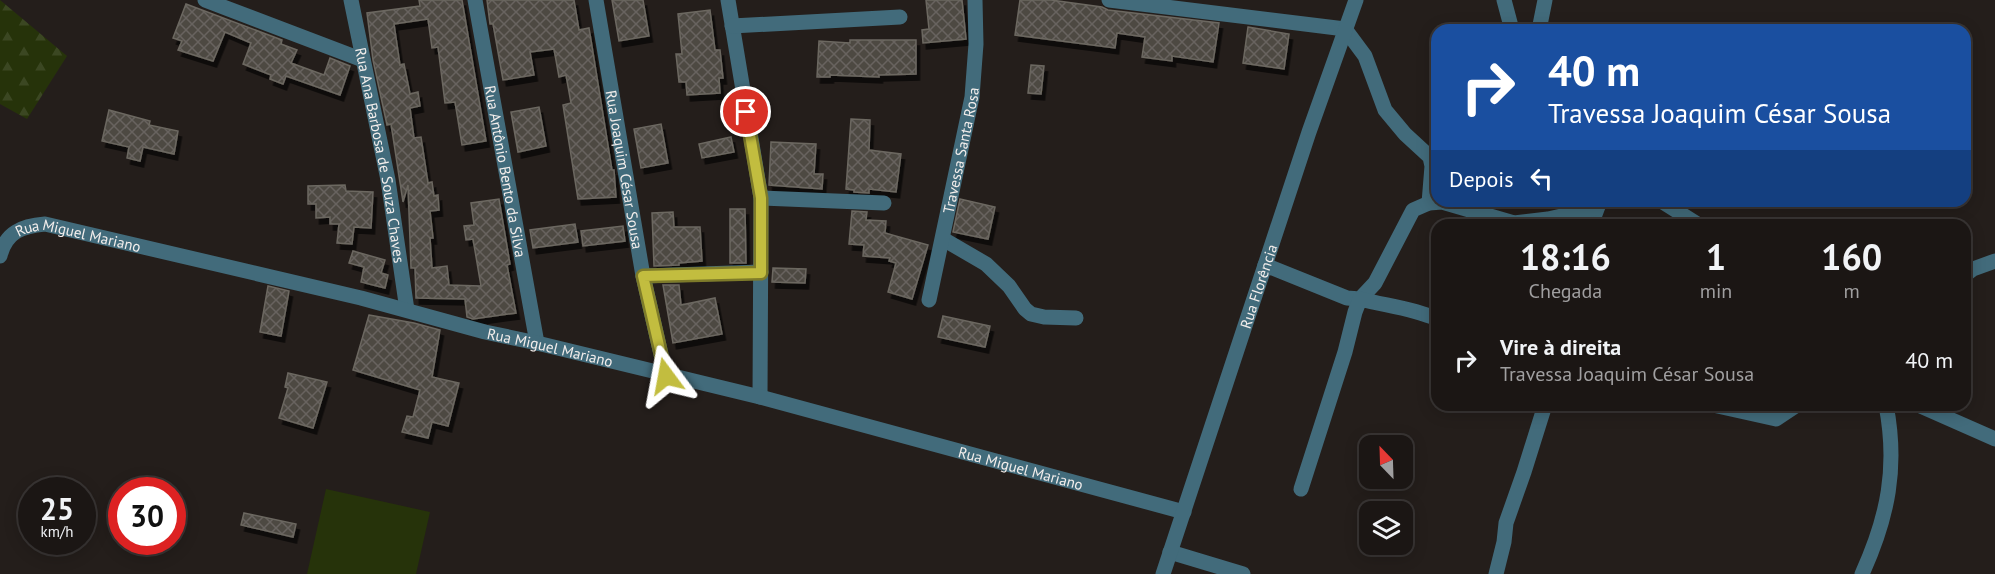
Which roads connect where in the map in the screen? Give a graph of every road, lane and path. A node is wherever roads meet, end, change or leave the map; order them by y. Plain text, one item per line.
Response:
1 (206, 0) edge
2 (351, 0) edge
3 (475, 0) edge
4 (596, 0) edge
5 (728, 0) edge
6 (975, 0) edge
7 (1109, 0) edge
8 (1356, 0) edge
9 (1504, 0) edge
10 (1545, 0) edge
11 (900, 17) dead end
12 (1510, 24) edge
13 (1540, 24) edge
14 (732, 26) junction
15 (1345, 29) junction
16 (363, 60) junction
17 (1431, 162) edge
18 (1431, 178) edge
19 (761, 198) junction
20 (884, 203) dead end
21 (1429, 203) joint
22 (1459, 207) edge
23 (1588, 207) edge
24 (1670, 207) edge
25 (1500, 219) edge
26 (1548, 219) edge
27 (1690, 219) edge
28 (943, 239) junction
29 (0, 256) edge
30 (1995, 261) edge
31 (1265, 265) junction
32 (1971, 270) edge
33 (761, 273) junction
34 (643, 276) junction
35 (1360, 299) junction
36 (929, 300) dead end
37 (407, 310) junction
38 (1431, 316) edge
39 (1076, 318) dead end
40 (537, 343) junction
41 (666, 376) junction
42 (760, 397) junction
43 (1543, 411) edge
44 (1740, 411) edge
45 (1788, 411) edge
46 (1887, 411) edge
47 (1932, 411) edge
48 (1994, 437) edge
49 (1301, 489) dead end
50 (1184, 512) junction
51 (1170, 552) junction
52 (1163, 574) edge
53 (1243, 574) edge
54 (1496, 574) edge
55 (1862, 574) edge

1 - 16 street
2 - 16 street, Rua Ana Barbosa de Souza Chaves
3 - 40 street, Rua Antônio Bento da Silva
4 - 34 street, Rua Joaquim César Sousa
5 - 14 street
6 - 28 street, Travessa Santa Rosa
7 - 15 street
8 - 15 street, Rua Florência
9 - 12 street
10 - 13 street
11 - 14 street
14 - 19 street
15 - 17 street
15 - 31 street, Rua Florência
16 - 37 street, Rua Ana Barbosa de Souza Chaves
18 - 21 street
19 - 20 street
19 - 33 street
21 - 35 street
22 - 25 street
23 - 26 street
24 - 27 street
28 - 36 street, Travessa Santa Rosa
28 - 39 street
29 - 37 street, Rua Miguel Mariano
30 - 32 street
31 - 35 street
31 - 50 street, Rua Florência
33 - 34 street
33 - 42 street
34 - 41 street, Rua Joaquim César Sousa
35 - 38 street
35 - 49 street
37 - 40 street, Rua Miguel Mariano
40 - 41 street, Rua Miguel Mariano
41 - 42 street, Rua Miguel Mariano
42 - 50 street, Rua Miguel Mariano
43 - 54 street
44 - 45 street
46 - 55 street
47 - 48 street
50 - 51 street, Rua Florência
51 - 52 street, Rua Florência
51 - 53 street

